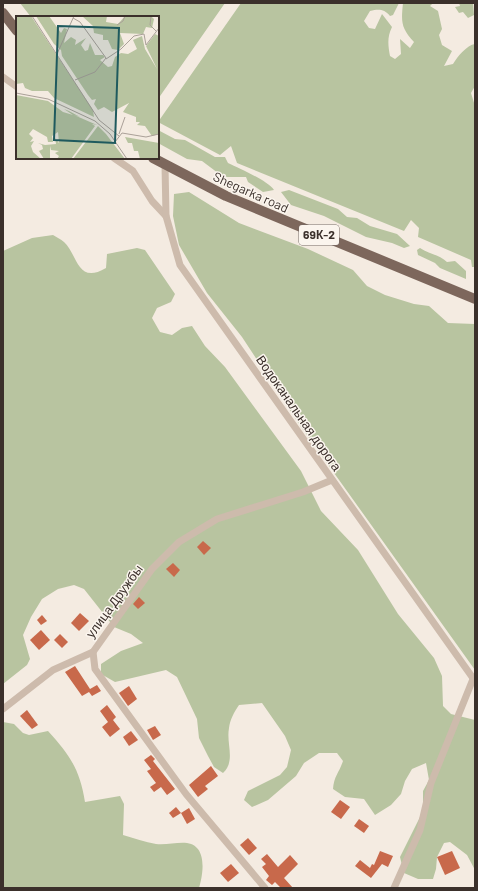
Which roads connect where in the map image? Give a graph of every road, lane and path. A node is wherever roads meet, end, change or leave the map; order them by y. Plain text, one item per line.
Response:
1 (3, 13) edge
2 (16, 30) edge
3 (3, 77) edge
4 (16, 86) edge
5 (116, 159) edge
6 (155, 159) edge
7 (165, 165) junction
8 (166, 216) junction
9 (475, 299) edge
10 (332, 480) junction
11 (93, 652) junction
12 (474, 680) edge
13 (3, 709) edge
14 (265, 888) edge
15 (394, 888) edge

1 - 2 main road
3 - 4 street
5 - 8 street, Водоканальная дорога
6 - 7 main road, Shegarka road / 69К-2
7 - 8 street
7 - 9 main road, Shegarka road / 69К-2
8 - 10 street, Водоканальная дорога
10 - 11 street, улица Дружбы
10 - 12 street, Водоканальная дорога
11 - 13 street
11 - 14 street, улица Дружбы
12 - 15 street

